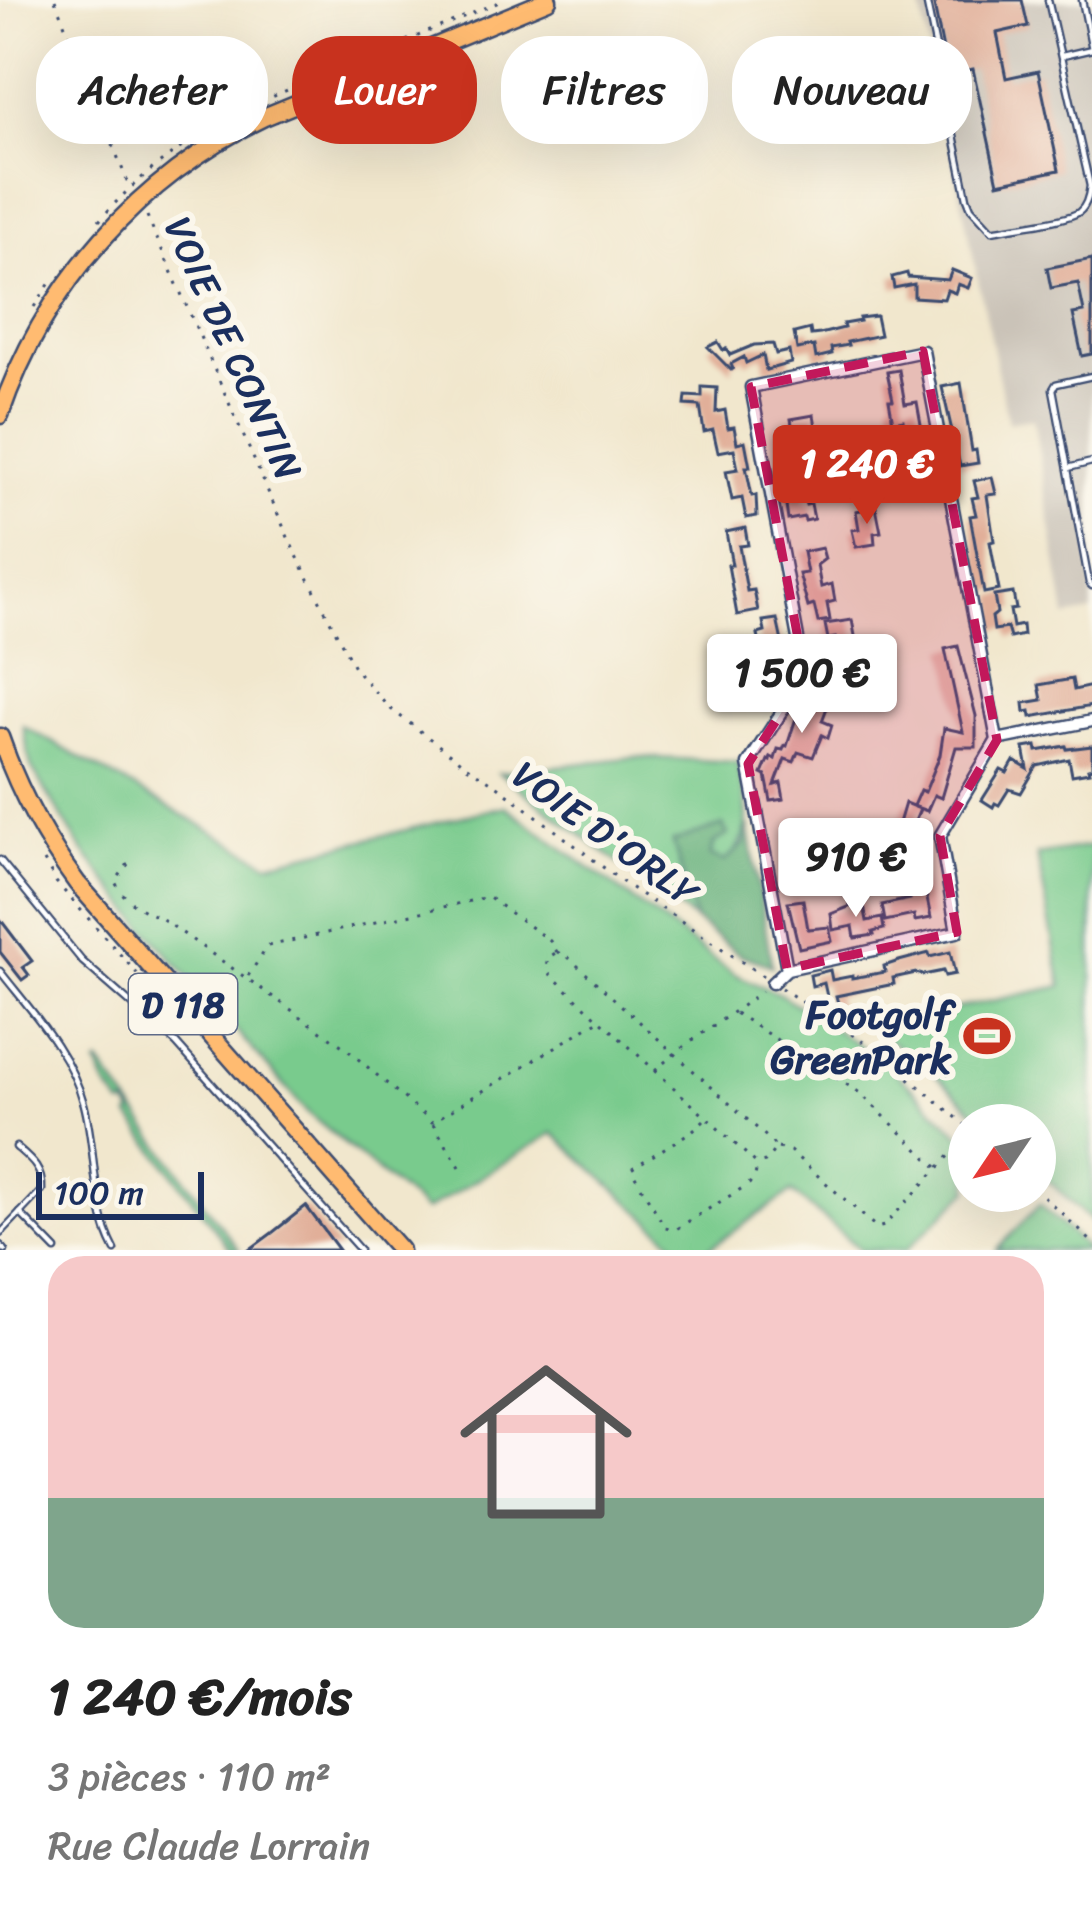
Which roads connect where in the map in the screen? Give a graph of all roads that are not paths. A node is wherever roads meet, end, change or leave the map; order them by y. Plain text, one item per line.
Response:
1 (548, 0) edge
2 (926, 0) edge
3 (1048, 0) edge
4 (1082, 0) edge
5 (1092, 49) edge
6 (1060, 56) junction
7 (1092, 376) edge
8 (0, 415) edge
9 (1092, 462) edge
10 (1068, 468) junction
11 (1092, 586) edge
12 (1092, 722) edge
13 (0, 737) edge
14 (997, 740) junction
15 (0, 860) edge
16 (787, 969) junction
17 (0, 970) edge
18 (772, 982) road end
19 (16, 1147) dead end
20 (20, 1214) junction
21 (0, 1234) edge
22 (56, 1250) edge
23 (115, 1250) edge
24 (360, 1250) edge
25 (400, 1250) edge

1 - 8 main road
2 - 6 lane
3 - 6 lane
4 - 5 lane
5 - 6 lane
7 - 10 lane
9 - 10 lane
10 - 11 lane
12 - 14 street
13 - 25 main road, D 118
14 - 16 street
14 - 16 street
15 - 24 lane
16 - 18 street
17 - 23 lane
19 - 20 lane
20 - 21 lane
20 - 22 lane

